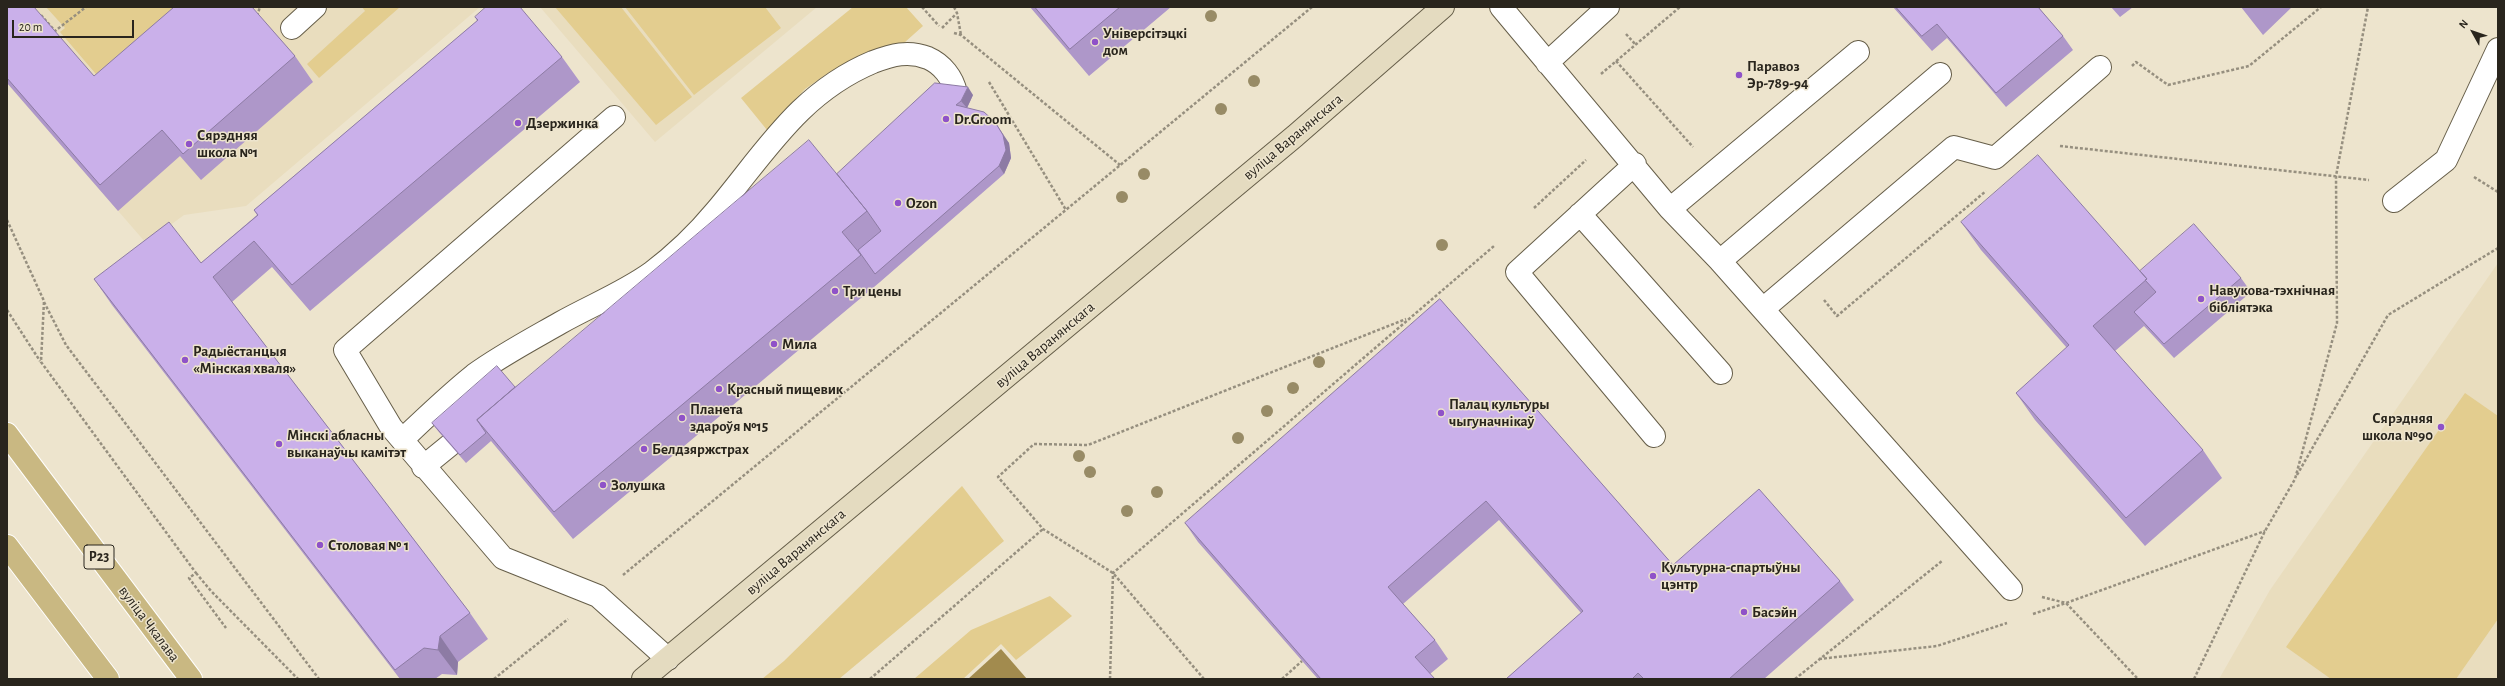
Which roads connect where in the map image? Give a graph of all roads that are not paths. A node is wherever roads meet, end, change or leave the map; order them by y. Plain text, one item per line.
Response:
1 (315, 7) edge
2 (1443, 7) edge
3 (1501, 7) edge
4 (1608, 7) edge
5 (292, 28) dead end
6 (2498, 49) edge
7 (1858, 52) dead end
8 (1547, 63) junction
9 (2100, 67) dead end
10 (1940, 74) dead end
11 (956, 93) edge
12 (614, 117) dead end
13 (1635, 164) junction
14 (2394, 201) dead end
15 (1670, 209) junction
16 (1580, 214) junction
17 (1720, 261) junction
18 (1762, 309) junction
19 (1721, 373) dead end
20 (7, 434) edge
21 (1654, 436) dead end
22 (402, 440) junction
23 (450, 445) edge
24 (423, 466) junction
25 (7, 546) edge
26 (2011, 589) road end
27 (668, 659) junction
28 (108, 679) edge
29 (191, 679) edge
30 (643, 679) edge

1 - 5 lane
2 - 27 main road, вуліца Варанянскага
3 - 8 lane
4 - 8 lane
6 - 14 lane
7 - 15 lane
8 - 13 lane
9 - 18 lane
10 - 17 lane
11 - 22 lane
12 - 22 lane
13 - 15 lane
13 - 16 lane
15 - 17 lane
16 - 19 lane
16 - 21 lane
17 - 18 lane
18 - 26 lane
20 - 29 main road, вуліца Чкалава / Р23
22 - 24 lane
23 - 24 lane
24 - 27 lane
25 - 28 main road
27 - 30 main road, вуліца Варанянскага

